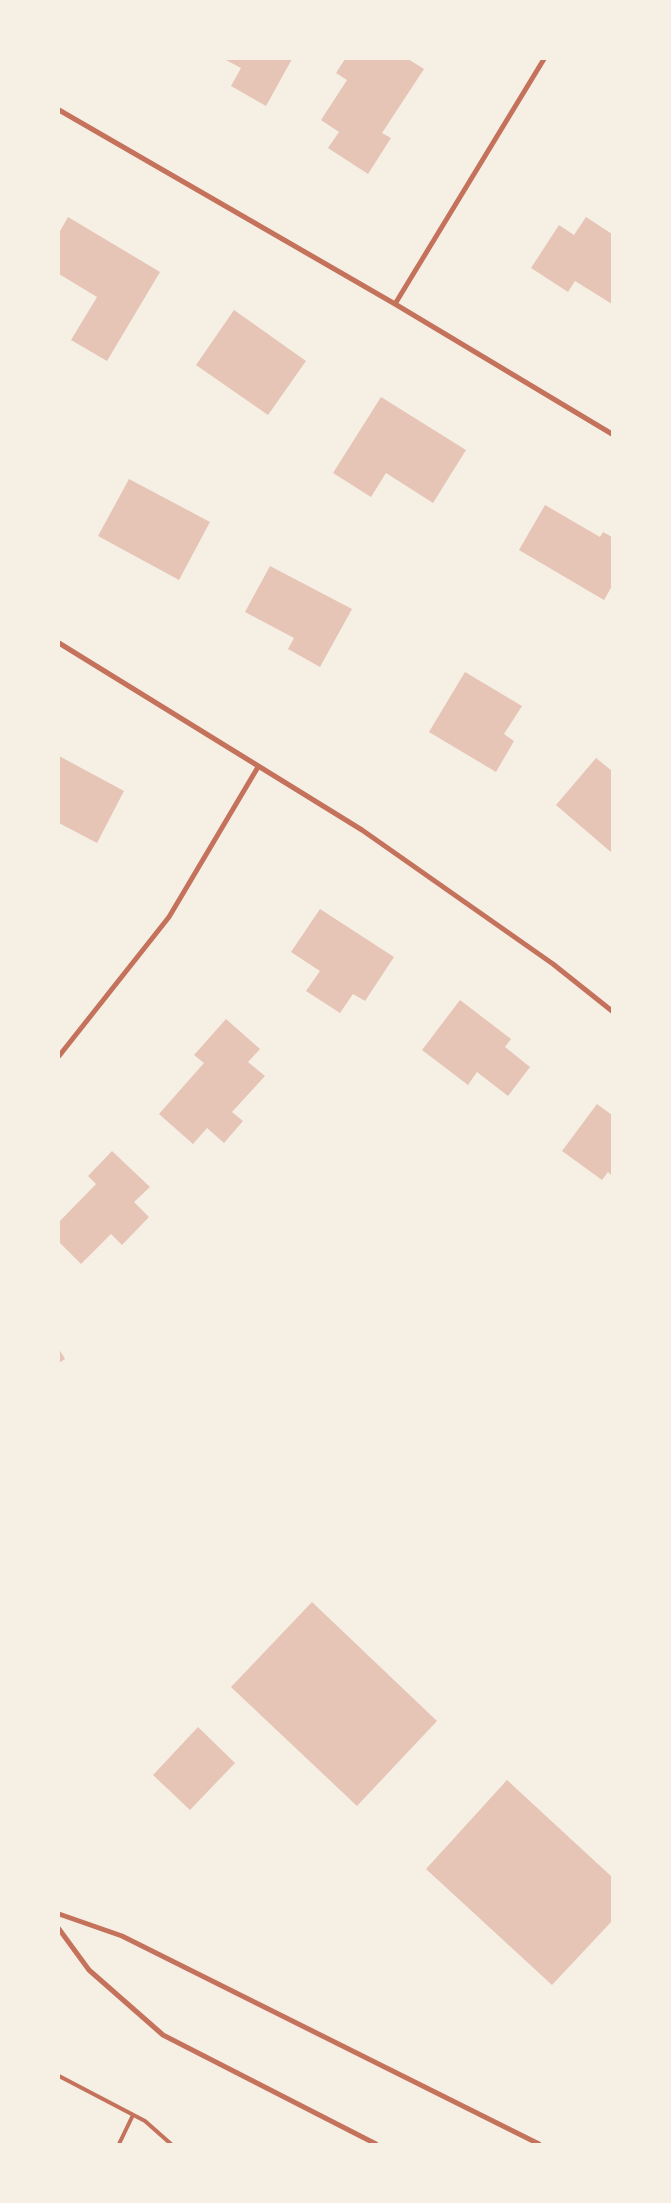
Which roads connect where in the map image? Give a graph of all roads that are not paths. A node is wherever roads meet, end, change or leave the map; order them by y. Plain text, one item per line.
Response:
1 (544, 59) edge
2 (59, 110) edge
3 (395, 304) junction
4 (612, 434) edge
5 (59, 643) edge
6 (258, 767) junction
7 (612, 1011) edge
8 (59, 1056) edge
9 (59, 1914) edge
10 (59, 1929) edge
11 (59, 2076) edge
12 (133, 2115) junction
13 (119, 2144) edge
14 (171, 2144) edge
15 (376, 2144) edge
16 (539, 2144) edge

1 - 3 street
2 - 3 street
3 - 4 street
5 - 6 street
6 - 7 street
6 - 8 street
9 - 16 street
10 - 15 street
11 - 12 lane
12 - 13 lane
12 - 14 lane

